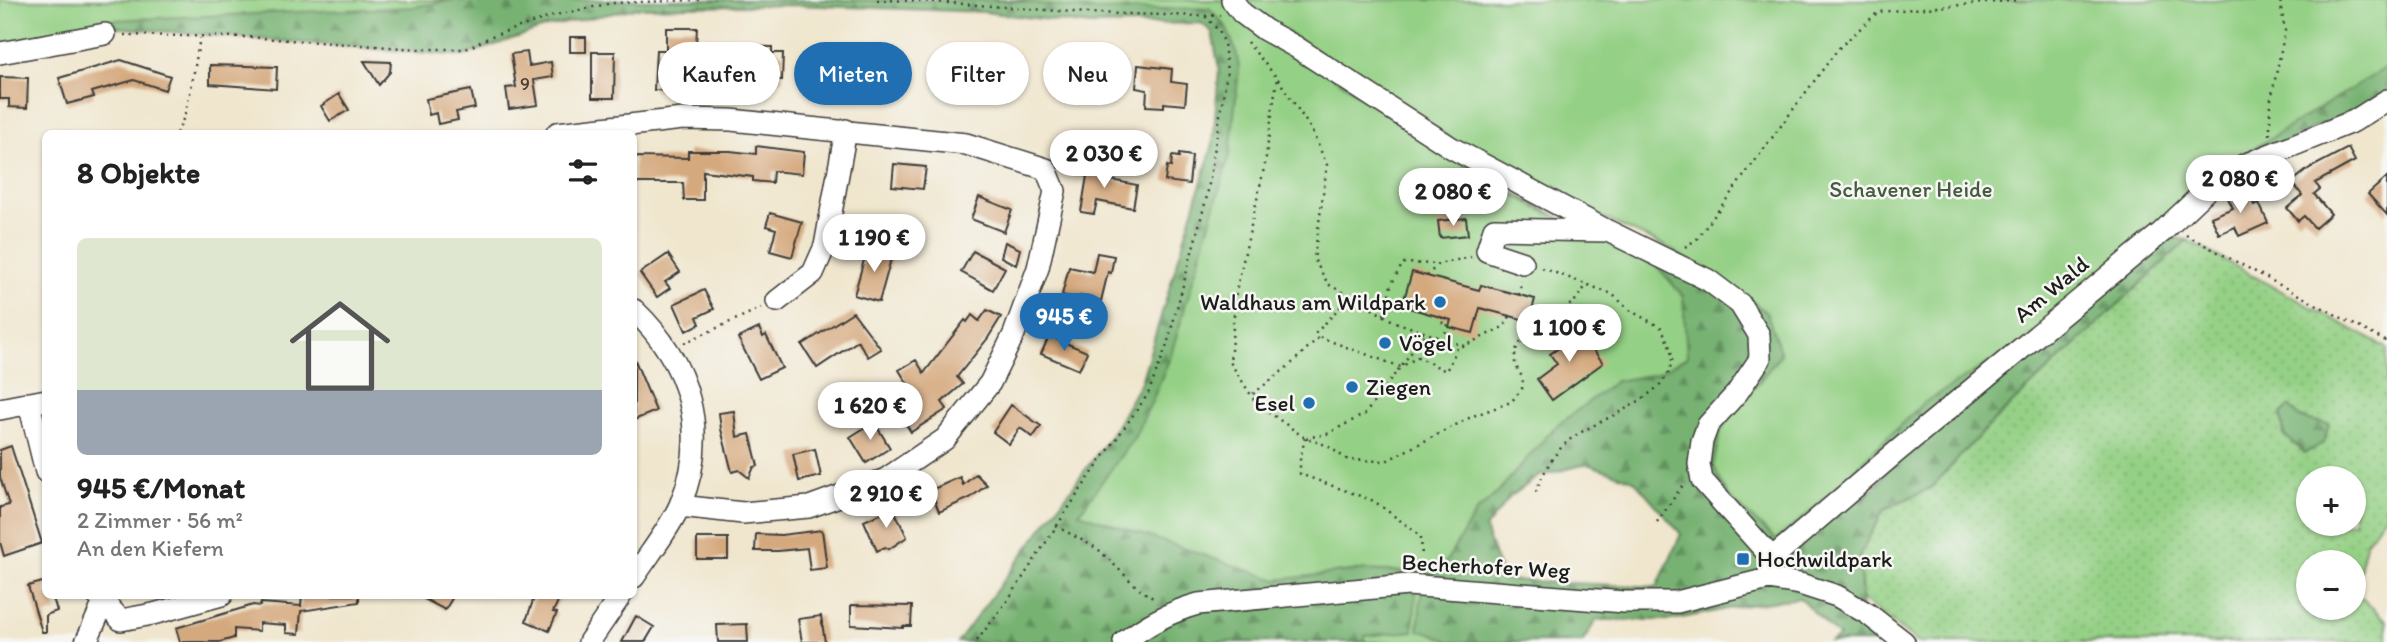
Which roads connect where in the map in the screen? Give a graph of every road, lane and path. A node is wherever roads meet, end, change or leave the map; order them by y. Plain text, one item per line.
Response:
1 (700, 0) edge
2 (877, 0) edge
3 (2020, 0) edge
4 (2280, 0) edge
5 (1225, 8) edge
6 (105, 34) joint
7 (1242, 36) dead end
8 (200, 37) junction
9 (0, 53) edge
10 (1278, 78) junction
11 (2387, 100) edge
12 (178, 130) edge
13 (584, 130) edge
14 (846, 131) junction
15 (2273, 154) junction
16 (2169, 225) junction
17 (1608, 231) junction
18 (1487, 251) junction
19 (1667, 259) junction
20 (1438, 264) junction
21 (1523, 264) joint
22 (1427, 276) dead end
23 (1586, 286) junction
24 (1350, 296) junction
25 (777, 300) joint
26 (637, 313) edge
27 (1384, 315) junction
28 (1510, 316) dead end
29 (1442, 317) dead end
30 (1425, 334) junction
31 (1319, 337) junction
32 (1443, 340) junction
33 (2387, 342) edge
34 (1459, 345) junction
35 (668, 351) junction
36 (1401, 367) junction
37 (1252, 394) junction
38 (37, 401) edge
39 (0, 409) edge
40 (1305, 438) junction
41 (42, 440) edge
42 (1699, 464) junction
43 (1536, 492) dead end
44 (680, 506) junction
45 (1657, 522) dead end
46 (1056, 526) junction
47 (1422, 558) dead end
48 (1772, 558) junction
49 (637, 572) edge
50 (1768, 579) junction
51 (100, 599) edge
52 (101, 599) edge
53 (207, 599) edge
54 (618, 599) edge
55 (1173, 611) junction
56 (86, 642) edge
57 (589, 642) edge
58 (976, 642) edge
59 (1124, 642) edge
60 (1904, 642) edge

1 - 8 path
2 - 46 path
3 - 19 path
4 - 15 path
5 - 17 street
6 - 8 path
6 - 9 street
7 - 10 path
8 - 12 path
10 - 24 path
10 - 37 path
11 - 15 street, Am Wald
13 - 14 street
14 - 25 street
14 - 44 street
15 - 16 street, Am Wald
16 - 33 path
16 - 48 street, Am Wald
17 - 18 street
17 - 19 street
18 - 20 path
18 - 21 street
19 - 42 street
20 - 22 path
20 - 27 path
21 - 23 path
23 - 40 path
23 - 43 path
24 - 27 path
24 - 31 path
25 - 35 path
26 - 35 street
27 - 30 path
28 - 34 path
29 - 32 path
30 - 32 path
30 - 36 path
31 - 36 path
31 - 37 path
32 - 34 path
34 - 36 path
35 - 44 street
36 - 40 path
37 - 40 path
38 - 39 street
38 - 41 street
40 - 47 path
42 - 45 path
42 - 48 street
44 - 49 street
46 - 55 path
46 - 58 path
48 - 50 street
50 - 55 street, Becherhofer Weg
50 - 60 street
51 - 56 street
52 - 53 street
54 - 57 street
55 - 59 street, Becherhofer Weg

